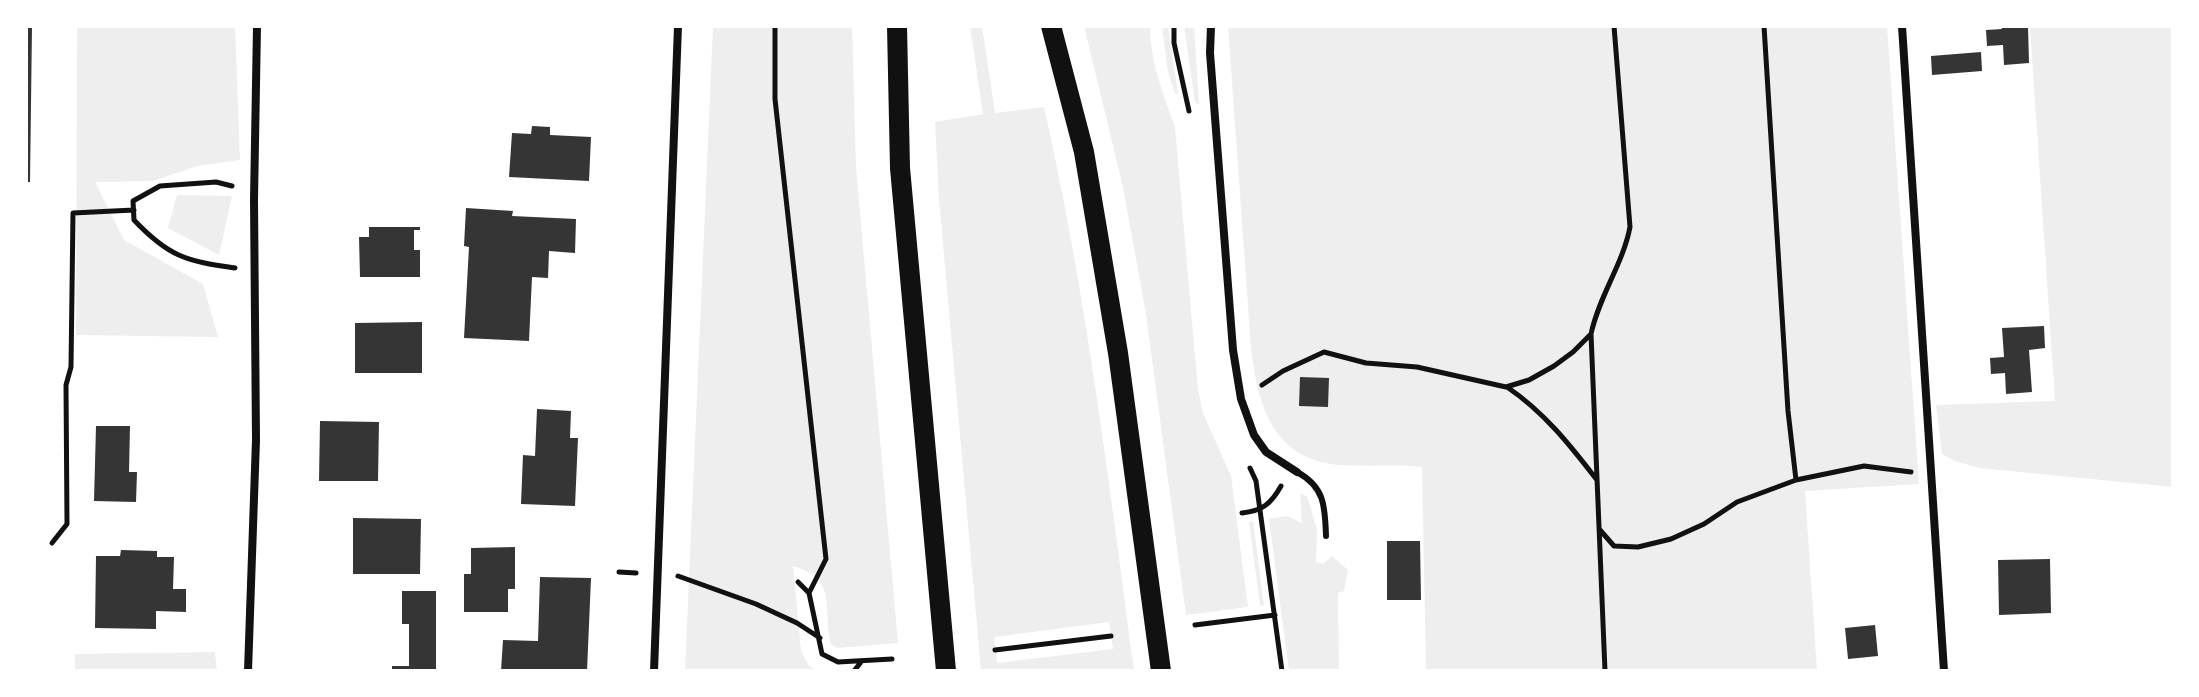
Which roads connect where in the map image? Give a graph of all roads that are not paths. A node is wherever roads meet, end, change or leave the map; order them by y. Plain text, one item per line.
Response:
1 (257, 26) edge
2 (678, 26) edge
3 (897, 26) edge
4 (1051, 26) edge
5 (1211, 26) edge
6 (1902, 26) edge
7 (1294, 471) joint
8 (1326, 536) dead end
9 (248, 671) edge
10 (654, 671) edge
11 (946, 671) edge
12 (1161, 671) edge
13 (1944, 671) edge

1 - 9 street
2 - 10 street
3 - 11 main road
4 - 12 main road
5 - 7 street
6 - 13 street
7 - 8 lane

